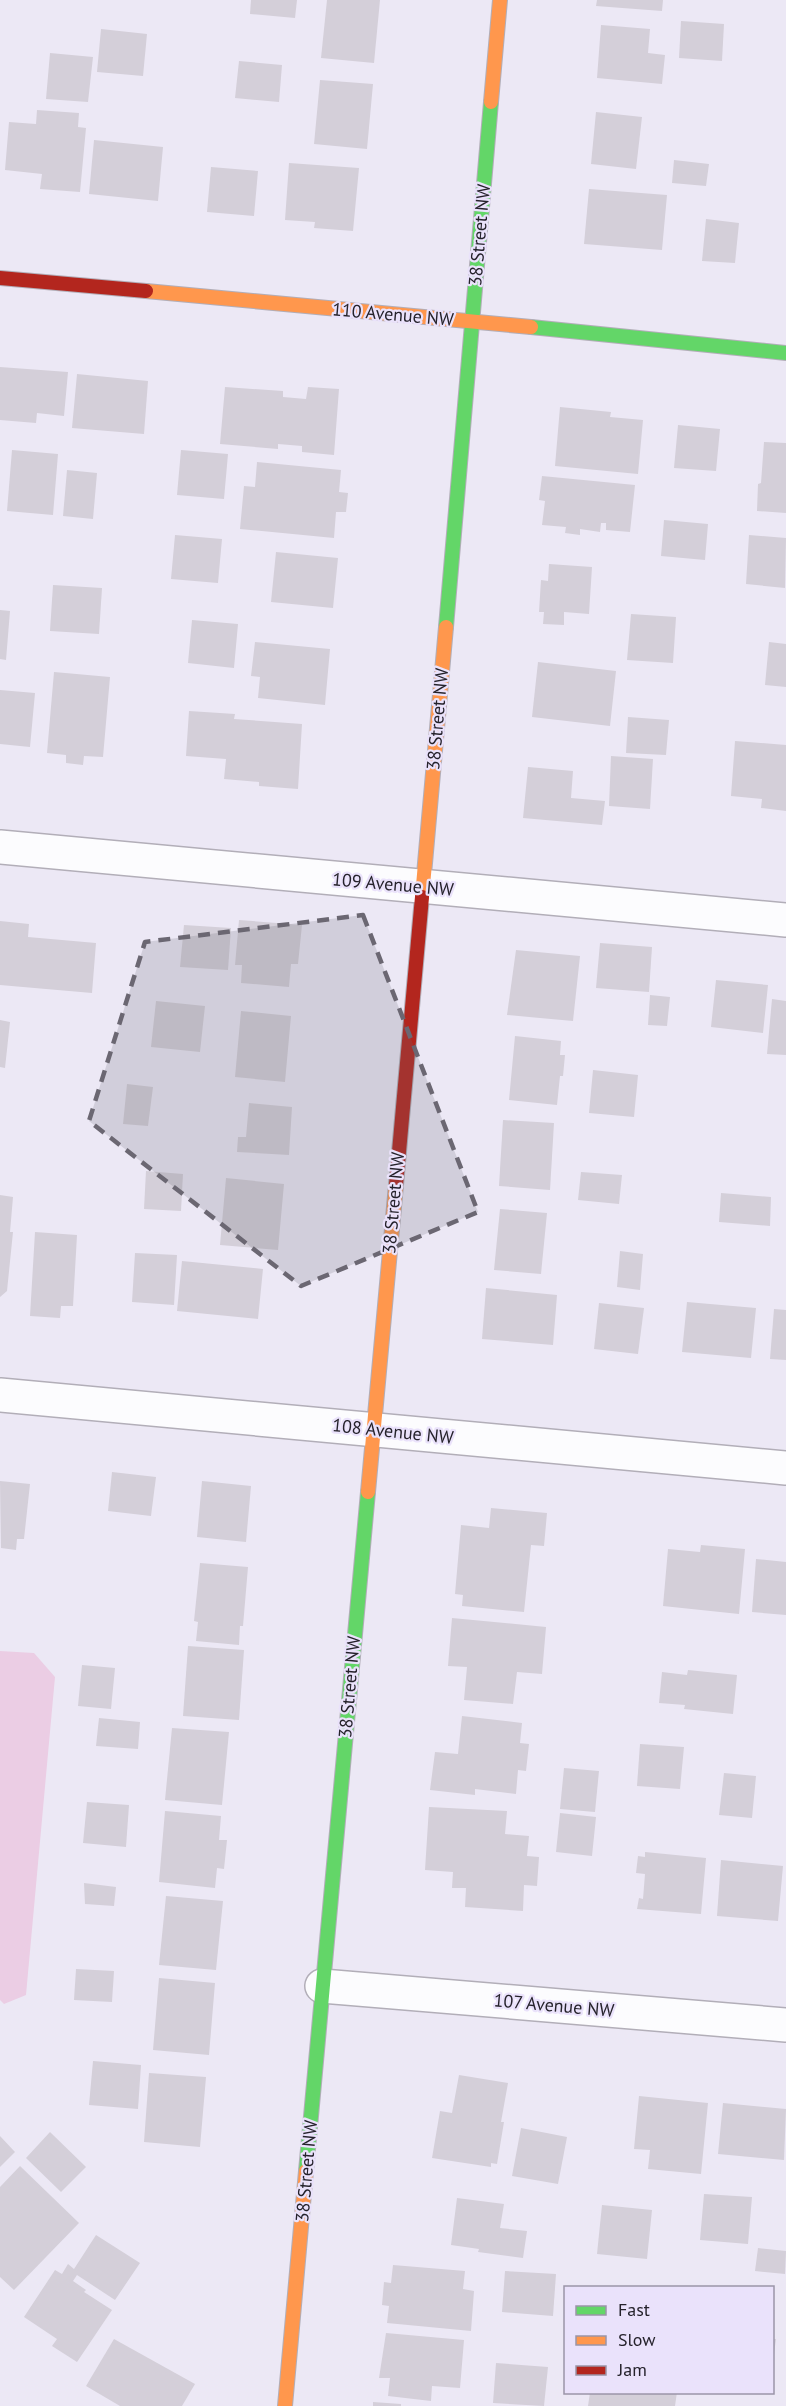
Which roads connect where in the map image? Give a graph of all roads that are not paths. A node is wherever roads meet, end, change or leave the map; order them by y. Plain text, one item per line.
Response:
1 (500, 0) edge
2 (0, 278) edge
3 (471, 321) junction
4 (786, 353) edge
5 (0, 847) edge
6 (423, 887) junction
7 (786, 920) edge
8 (0, 1395) edge
9 (372, 1429) junction
10 (786, 1468) edge
11 (322, 1986) junction
12 (786, 2025) edge
13 (285, 2406) edge

1 - 3 street, 38 Street NW
2 - 3 street, 110 Avenue NW
3 - 4 street, 110 Avenue NW
3 - 6 street, 38 Street NW
5 - 6 street, 109 Avenue NW
6 - 7 street, 109 Avenue NW
6 - 9 street, 38 Street NW
8 - 9 street, 108 Avenue NW
9 - 10 street, 108 Avenue NW
9 - 11 street, 38 Street NW
11 - 12 street, 107 Avenue NW
11 - 13 street, 38 Street NW

